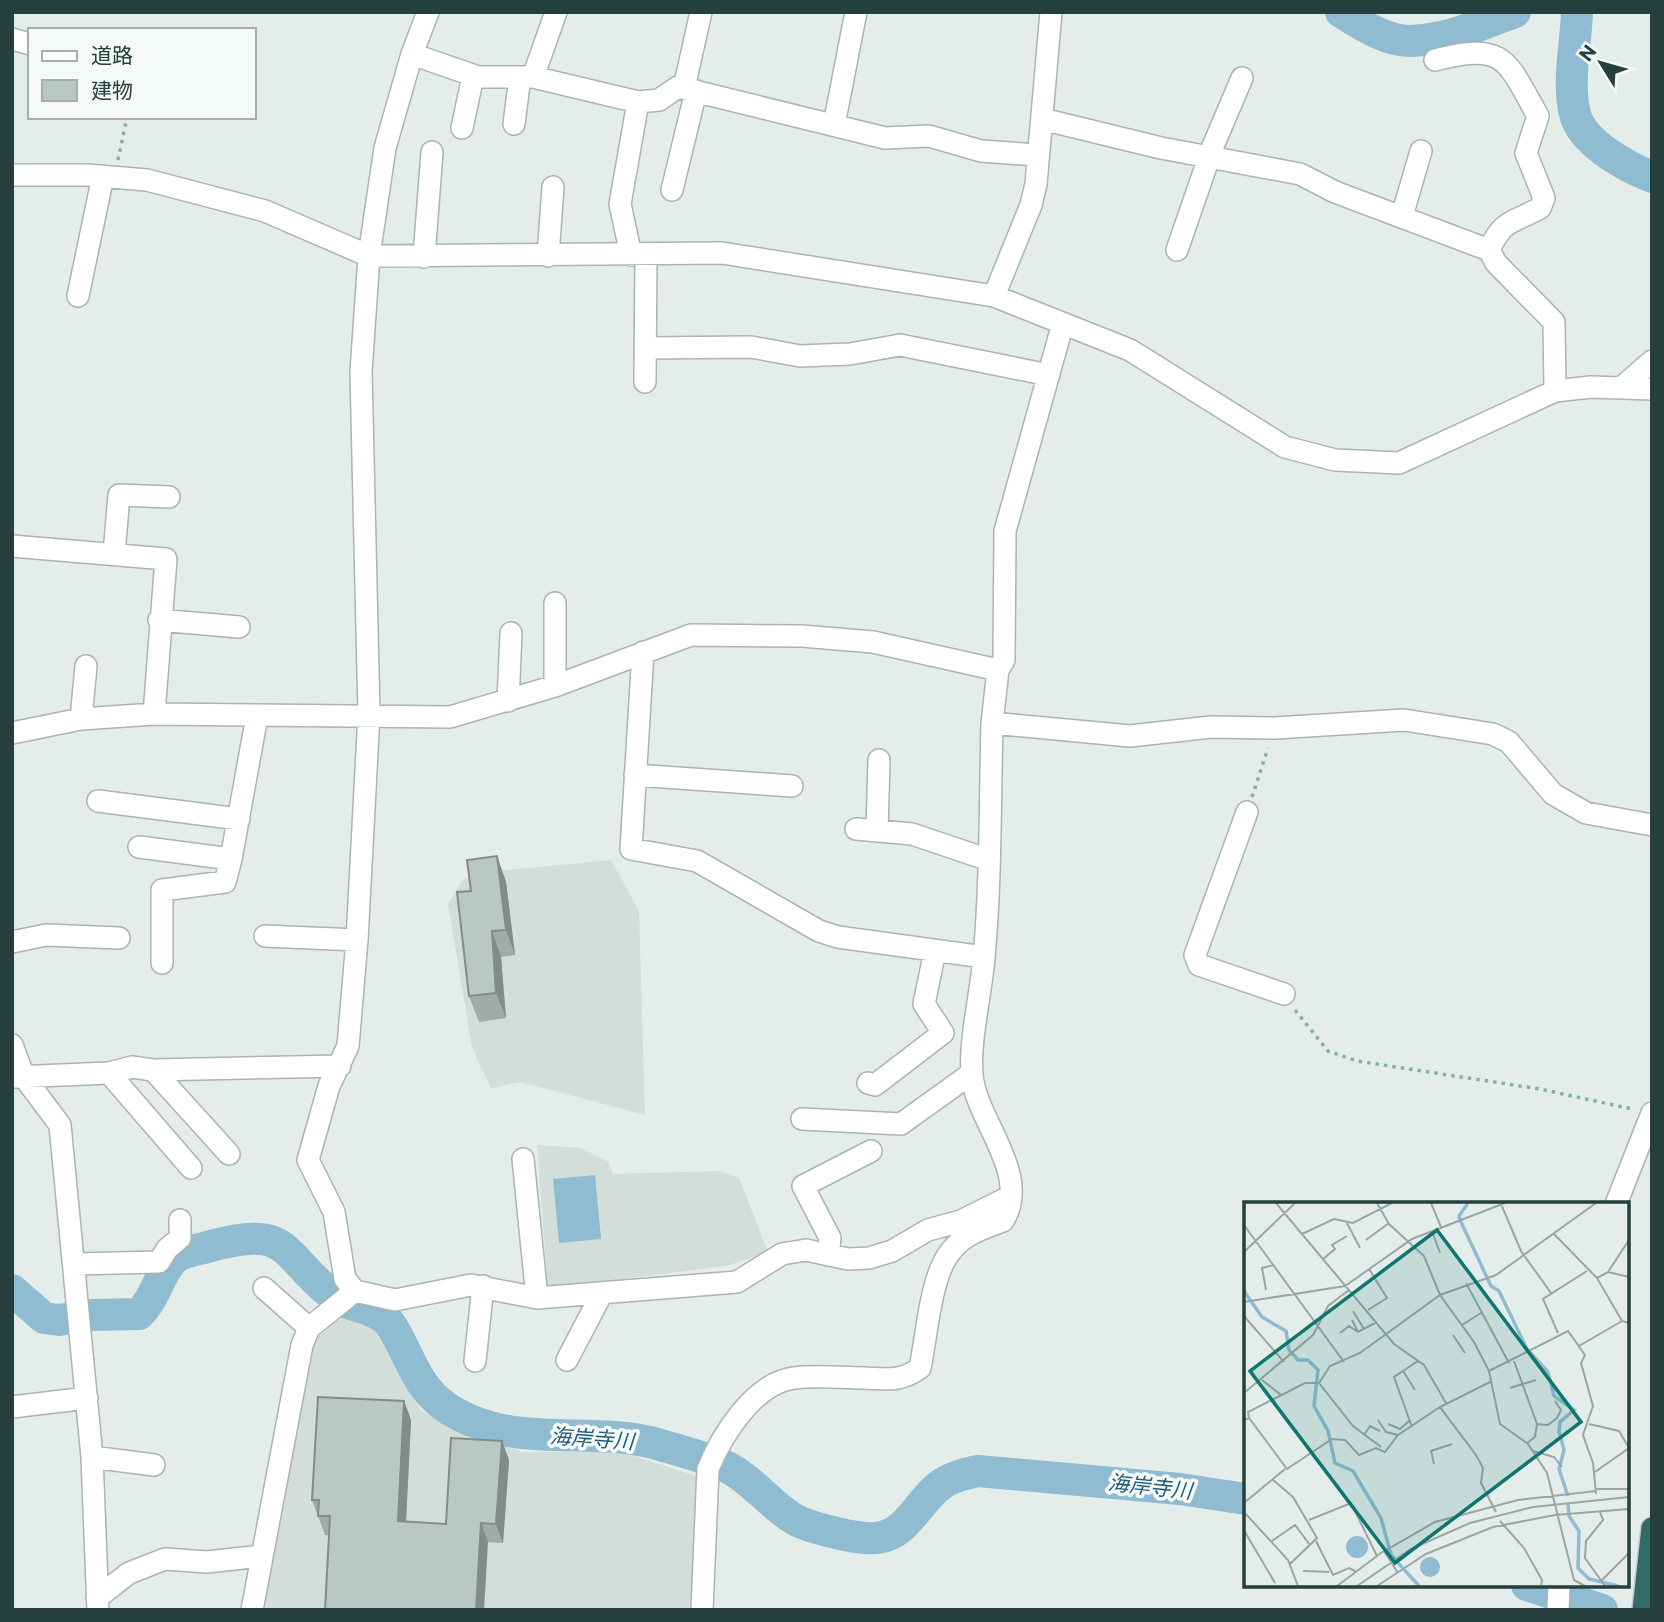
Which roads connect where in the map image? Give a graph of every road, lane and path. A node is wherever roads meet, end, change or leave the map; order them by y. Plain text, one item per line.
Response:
1 (428, 12) edge
2 (556, 12) edge
3 (701, 12) edge
4 (856, 12) edge
5 (1051, 12) edge
6 (412, 54) junction
7 (1436, 60) dead end
8 (473, 76) junction
9 (526, 77) junction
10 (1242, 78) dead end
11 (690, 90) junction
12 (638, 102) junction
13 (126, 119) edge
14 (1042, 119) junction
15 (514, 124) dead end
16 (834, 125) junction
17 (462, 128) dead end
18 (1421, 151) dead end
19 (432, 152) dead end
20 (1037, 155) junction
21 (1211, 157) junction
22 (12, 175) edge
23 (109, 176) junction
24 (553, 187) dead end
25 (672, 190) dead end
26 (1402, 216) junction
27 (1177, 250) dead end
28 (1489, 250) junction
29 (638, 255) junction
30 (369, 256) junction
31 (548, 256) junction
32 (424, 257) junction
33 (78, 296) dead end
34 (994, 296) junction
35 (1063, 323) junction
36 (645, 348) junction
37 (1652, 361) edge
38 (1049, 375) junction
39 (645, 382) dead end
40 (1621, 388) junction
41 (1652, 389) edge
42 (1555, 391) junction
43 (169, 497) dead end
44 (12, 546) edge
45 (114, 554) junction
46 (555, 603) dead end
47 (159, 620) junction
48 (239, 627) dead end
49 (511, 633) dead end
50 (643, 652) junction
51 (86, 666) dead end
52 (998, 670) junction
53 (555, 686) junction
54 (508, 701) junction
55 (155, 714) junction
56 (369, 714) junction
57 (257, 716) junction
58 (81, 719) junction
59 (992, 723) junction
60 (1275, 728) junction
61 (12, 733) edge
62 (879, 760) dead end
63 (635, 775) junction
64 (792, 786) dead end
65 (99, 801) dead end
66 (1247, 812) joint
67 (239, 819) junction
68 (1652, 825) edge
69 (139, 847) dead end
70 (231, 859) junction
71 (989, 860) junction
72 (265, 936) dead end
73 (119, 938) dead end
74 (357, 940) junction
75 (12, 942) edge
76 (935, 951) junction
77 (985, 957) junction
78 (162, 962) dead end
79 (1284, 994) joint
80 (12, 1045) edge
81 (340, 1066) junction
82 (153, 1070) junction
83 (110, 1073) junction
84 (972, 1073) junction
85 (18, 1077) edge
86 (868, 1083) dead end
87 (1652, 1113) edge
88 (802, 1119) dead end
89 (1645, 1150) edge
90 (871, 1151) dead end
91 (229, 1154) dead end
92 (523, 1159) dead end
93 (191, 1168) dead end
94 (1009, 1197) junction
95 (1617, 1202) edge
96 (180, 1220) dead end
97 (828, 1255) junction
98 (74, 1264) junction
99 (483, 1286) junction
100 (264, 1288) dead end
101 (601, 1295) junction
102 (537, 1298) junction
103 (344, 1299) junction
104 (309, 1328) junction
105 (568, 1360) dead end
106 (475, 1361) dead end
107 (87, 1398) junction
108 (12, 1407) edge
109 (92, 1457) junction
110 (154, 1465) dead end
111 (1652, 1528) edge
112 (261, 1556) junction
113 (1559, 1587) edge
114 (1644, 1599) edge
115 (98, 1604) edge
116 (252, 1610) edge
117 (702, 1610) edge
118 (1558, 1610) edge

1 - 6 street
2 - 9 street
3 - 11 street
4 - 16 street
5 - 14 street
6 - 8 street
6 - 30 street
7 - 28 street
8 - 9 street
8 - 17 street
9 - 12 street
9 - 15 street
10 - 21 street
11 - 12 street
11 - 16 street
11 - 25 street
12 - 29 street
13 - 23 path
14 - 20 street
14 - 21 street
16 - 20 street
18 - 26 street
19 - 32 street
20 - 34 street
21 - 26 street
21 - 27 street
22 - 23 street
23 - 30 street
23 - 33 street
24 - 31 street
26 - 28 street
28 - 42 street
29 - 31 street
29 - 34 street
29 - 36 street
30 - 32 street
30 - 56 street
31 - 32 street
34 - 35 street
35 - 38 street
35 - 42 street
36 - 38 street
36 - 39 street
37 - 40 street
38 - 52 street
40 - 41 street
40 - 42 street
43 - 45 street
44 - 45 street
45 - 47 street
46 - 53 street
47 - 48 street
47 - 55 street
49 - 54 street
50 - 52 street
50 - 53 street
50 - 63 street
51 - 58 street
52 - 59 street
53 - 54 street
54 - 56 street
55 - 57 street
55 - 58 street
56 - 57 street
56 - 74 street
57 - 67 street
58 - 61 street
59 - 60 street
59 - 71 street
60 - 66 path
60 - 68 street
62 - 71 street
63 - 64 street
63 - 76 street
65 - 67 street
66 - 79 street
67 - 70 street
69 - 70 street
70 - 78 street
71 - 77 street
72 - 74 street
73 - 75 street
74 - 81 street
76 - 77 street
76 - 86 street
77 - 84 street
79 - 87 path
80 - 85 street
81 - 82 street
81 - 103 street
82 - 83 street
82 - 91 street
83 - 85 street
83 - 93 street
84 - 88 street
84 - 94 street
85 - 98 street
87 - 89 street
89 - 95 street
90 - 97 street
92 - 102 street
94 - 97 street
94 - 117 street
96 - 98 street
97 - 101 street
98 - 107 street
99 - 102 street
99 - 103 street
99 - 106 street
100 - 104 street
101 - 102 street
101 - 105 street
103 - 104 street
104 - 112 street
107 - 108 street
107 - 109 street
109 - 110 street
109 - 115 street
111 - 114 highway
112 - 115 street
112 - 116 street
113 - 118 street

